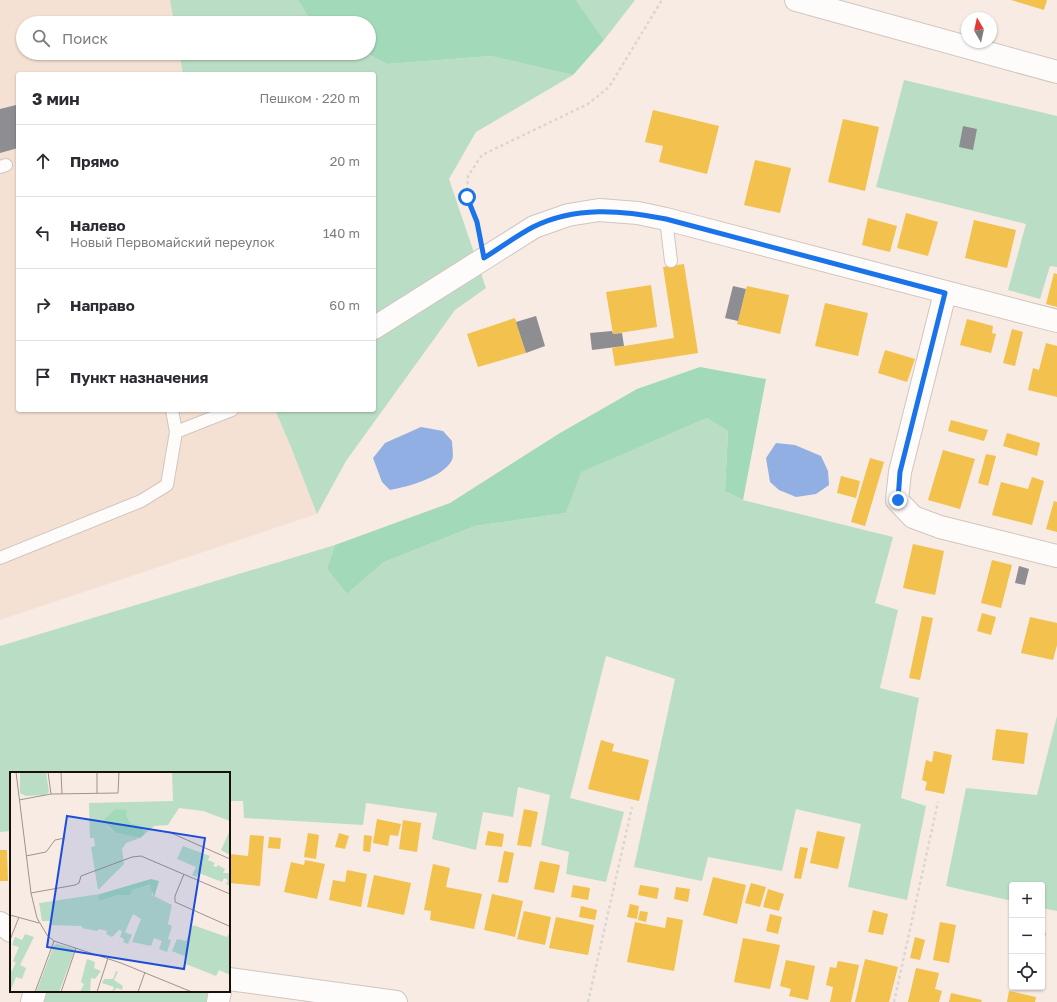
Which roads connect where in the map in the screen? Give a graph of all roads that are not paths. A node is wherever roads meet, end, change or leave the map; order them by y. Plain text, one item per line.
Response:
1 (796, 0) edge
2 (1057, 72) edge
3 (666, 219) junction
4 (671, 261) dead end
5 (945, 293) junction
6 (1057, 321) edge
7 (376, 327) edge
8 (172, 412) edge
9 (227, 412) edge
10 (176, 432) junction
11 (1057, 556) edge
12 (0, 558) edge
13 (0, 923) edge
14 (10, 930) edge
15 (230, 979) edge
16 (35, 992) edge
17 (220, 992) edge
18 (32, 1002) edge
19 (218, 1002) edge
20 (396, 1002) edge

1 - 2 street
3 - 4 lane
3 - 5 street
3 - 7 street
5 - 6 street
5 - 11 street
8 - 10 lane
9 - 10 lane
10 - 12 lane
13 - 14 street
15 - 20 street
16 - 18 street
17 - 19 street

